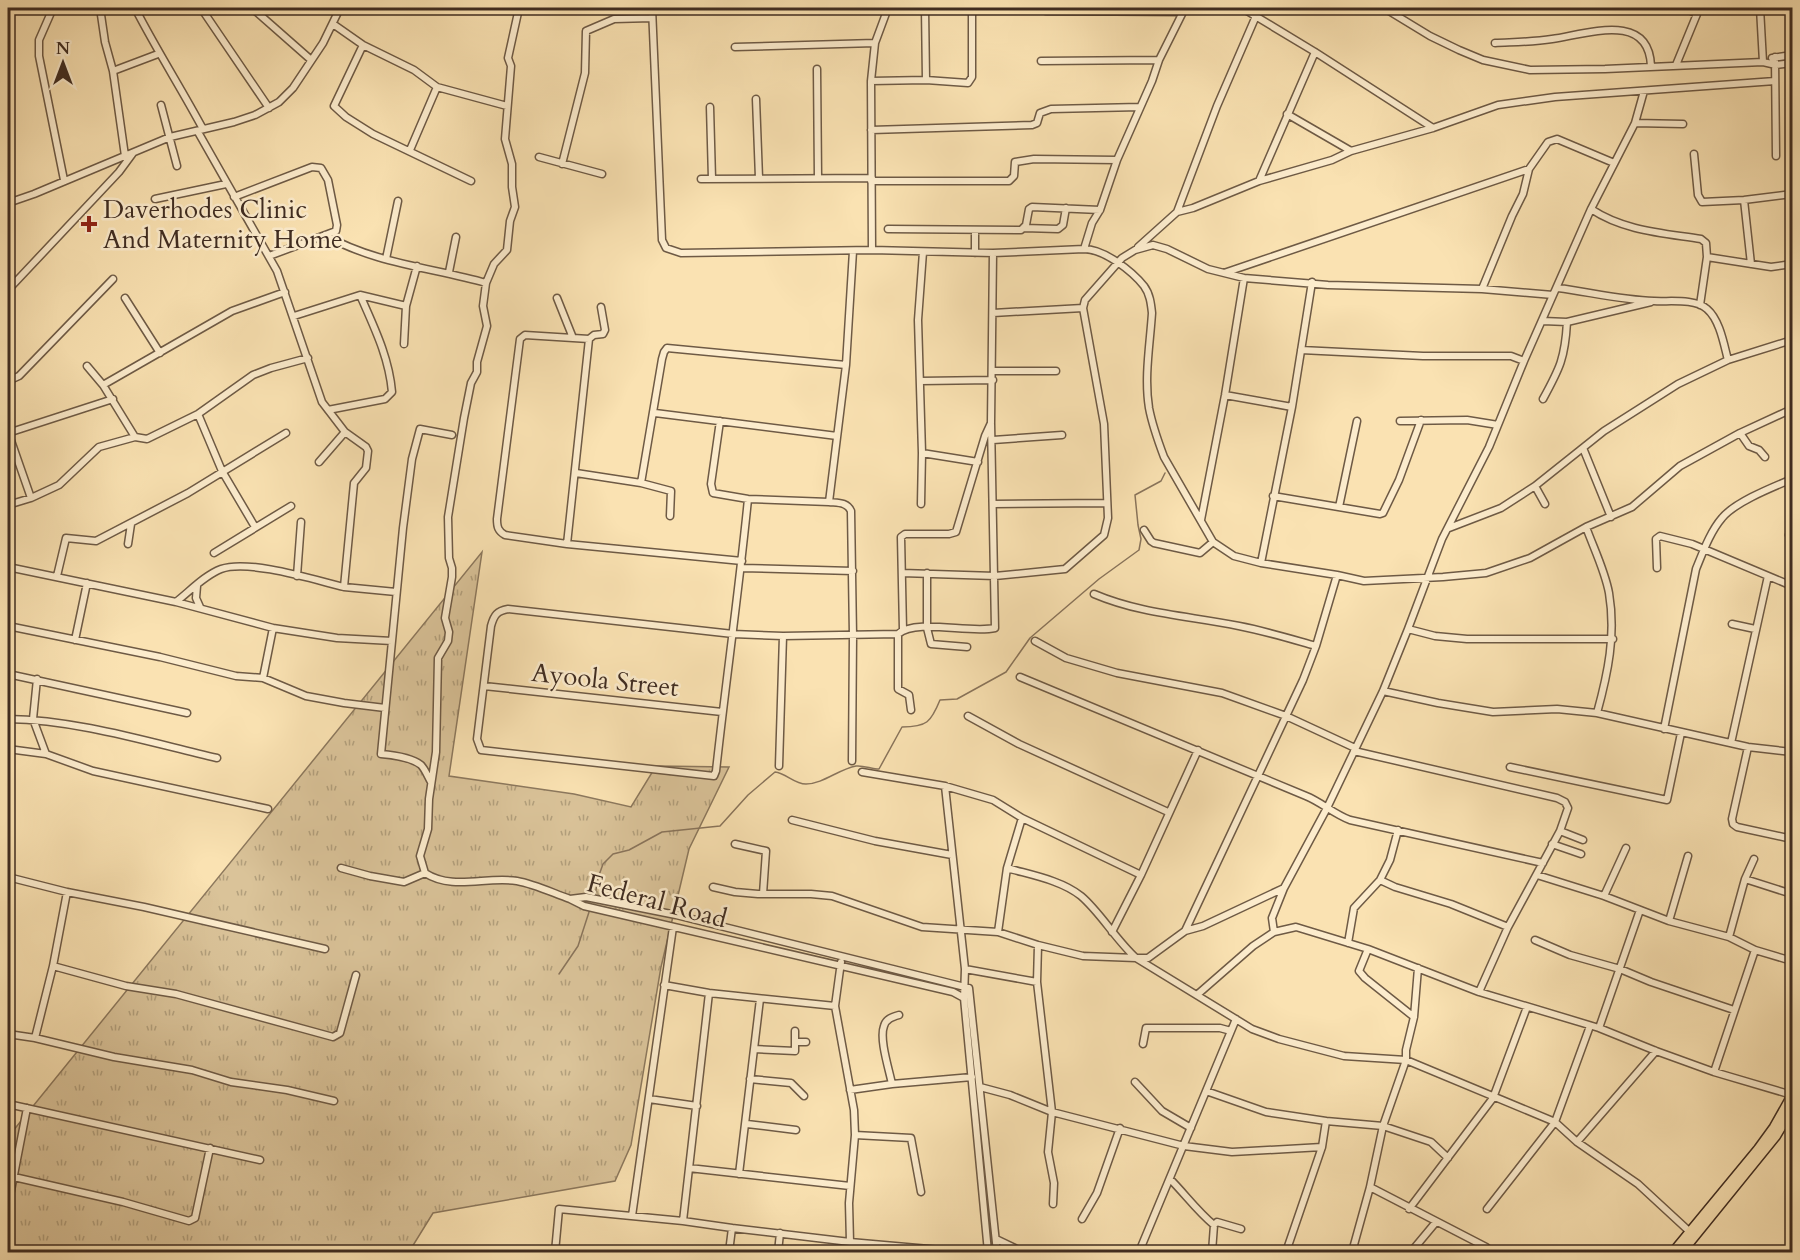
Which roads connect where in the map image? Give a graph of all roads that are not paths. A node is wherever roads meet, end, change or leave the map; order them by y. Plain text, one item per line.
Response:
1 (53, 8) edge
2 (100, 8) edge
3 (135, 8) edge
4 (201, 8) edge
5 (252, 8) edge
6 (340, 8) edge
7 (519, 8) edge
8 (651, 8) edge
9 (811, 8) edge
10 (820, 8) edge
11 (888, 8) edge
12 (925, 8) edge
13 (972, 8) edge
14 (1046, 8) edge
15 (1242, 8) edge
16 (1384, 8) edge
17 (1685, 8) edge
18 (1760, 8) edge
19 (1184, 10) edge
20 (1257, 16) junction
21 (652, 18) junction
22 (333, 24) junction
23 (875, 43) junction
24 (1496, 43) dead end
25 (363, 45) junction
26 (735, 47) dead end
27 (1315, 52) junction
28 (158, 54) junction
29 (1792, 55) edge
30 (1775, 57) junction
31 (310, 59) junction
32 (1159, 60) junction
33 (1041, 61) dead end
34 (1763, 62) junction
35 (1792, 63) edge
36 (1776, 64) junction
37 (1676, 65) junction
38 (1651, 66) junction
39 (817, 69) dead end
40 (113, 71) junction
41 (926, 80) junction
42 (871, 81) junction
43 (1775, 81) junction
44 (437, 87) junction
45 (1644, 91) junction
46 (756, 99) dead end
47 (161, 105) dead end
48 (507, 106) junction
49 (710, 106) dead end
50 (1140, 107) junction
51 (269, 108) junction
52 (1287, 114) junction
53 (1635, 123) junction
54 (1683, 124) dead end
55 (1433, 128) junction
56 (201, 130) junction
57 (871, 130) junction
58 (170, 137) junction
59 (410, 150) junction
60 (1351, 151) junction
61 (134, 152) junction
62 (1694, 154) dead end
63 (125, 156) junction
64 (1776, 156) dead end
65 (539, 157) dead end
66 (1117, 160) junction
67 (562, 164) junction
68 (1614, 164) junction
69 (177, 166) dead end
70 (1529, 169) junction
71 (602, 174) dead end
72 (701, 178) dead end
73 (712, 178) junction
74 (759, 178) junction
75 (818, 178) junction
76 (872, 179) junction
77 (64, 180) junction
78 (471, 181) dead end
79 (1259, 181) junction
80 (226, 184) junction
81 (1792, 194) edge
82 (234, 197) junction
83 (155, 200) dead end
84 (1744, 200) junction
85 (398, 201) dead end
86 (8, 203) edge
87 (1066, 208) junction
88 (1100, 210) junction
89 (1591, 210) junction
90 (1177, 212) junction
91 (1024, 228) junction
92 (888, 230) dead end
93 (975, 230) junction
94 (325, 235) junction
95 (456, 237) dead end
96 (1084, 249) junction
97 (872, 250) junction
98 (1135, 250) junction
99 (854, 251) junction
100 (923, 252) junction
101 (975, 253) junction
102 (993, 253) junction
103 (269, 256) junction
104 (1707, 257) junction
105 (386, 259) junction
106 (1118, 262) junction
107 (1751, 264) junction
108 (1792, 264) edge
109 (417, 266) junction
110 (449, 272) junction
111 (1223, 273) junction
112 (1244, 278) junction
113 (113, 279) dead end
114 (1312, 282) junction
115 (486, 283) junction
116 (1558, 288) junction
117 (1482, 289) junction
118 (8, 290) edge
119 (285, 292) junction
120 (360, 295) junction
121 (1553, 295) junction
122 (125, 298) dead end
123 (556, 298) dead end
124 (1654, 301) junction
125 (1700, 304) junction
126 (406, 306) junction
127 (601, 307) dead end
128 (1083, 308) junction
129 (993, 313) junction
130 (294, 316) junction
131 (1543, 321) junction
132 (1567, 322) junction
133 (573, 338) junction
134 (589, 339) junction
135 (1792, 340) edge
136 (404, 344) dead end
137 (1301, 350) junction
138 (160, 353) junction
139 (308, 358) junction
140 (1728, 360) junction
141 (1524, 361) junction
142 (846, 365) junction
143 (87, 366) dead end
144 (992, 371) junction
145 (1056, 371) dead end
146 (993, 380) junction
147 (8, 381) edge
148 (920, 381) junction
149 (103, 385) junction
150 (1225, 395) junction
151 (112, 399) junction
152 (1543, 399) dead end
153 (1292, 407) junction
154 (1792, 409) edge
155 (328, 410) junction
156 (655, 413) junction
157 (198, 414) junction
158 (1421, 420) junction
159 (720, 421) junction
160 (1357, 421) dead end
161 (1400, 421) dead end
162 (991, 423) junction
163 (1498, 425) junction
164 (8, 432) edge
165 (345, 432) junction
166 (286, 433) dead end
167 (1740, 434) junction
168 (453, 435) dead end
169 (1062, 435) dead end
170 (837, 436) junction
171 (135, 437) junction
172 (993, 440) junction
173 (1583, 448) junction
174 (922, 453) junction
175 (1765, 457) dead end
176 (319, 462) dead end
177 (978, 462) junction
178 (222, 471) junction
179 (576, 473) junction
180 (1792, 479) edge
181 (641, 483) junction
182 (1535, 486) junction
183 (1273, 496) junction
184 (31, 498) junction
185 (748, 499) junction
186 (829, 502) junction
187 (1106, 502) junction
188 (921, 504) dead end
189 (993, 504) junction
190 (1545, 504) dead end
191 (8, 505) edge
192 (291, 506) dead end
193 (1339, 507) junction
194 (670, 516) dead end
195 (1611, 517) junction
196 (1201, 520) junction
197 (301, 522) dead end
198 (131, 524) junction
199 (1792, 526) edge
200 (255, 527) junction
201 (1586, 527) junction
202 (1449, 528) junction
203 (1144, 530) dead end
204 (1790, 535) dead end
205 (1213, 542) junction
206 (128, 544) dead end
207 (567, 544) junction
208 (1704, 549) junction
209 (214, 553) dead end
210 (1261, 563) junction
211 (741, 565) junction
212 (8, 567) edge
213 (1657, 568) dead end
214 (853, 571) junction
215 (902, 573) junction
216 (927, 573) junction
217 (1337, 574) junction
218 (57, 576) junction
219 (297, 576) junction
220 (995, 576) junction
221 (1768, 576) junction
222 (1428, 577) junction
223 (87, 583) junction
224 (197, 586) junction
225 (1792, 586) edge
226 (344, 587) junction
227 (396, 592) junction
228 (1094, 594) dead end
229 (176, 602) junction
230 (200, 607) junction
231 (1732, 624) dead end
232 (8, 626) edge
233 (273, 628) junction
234 (927, 628) junction
235 (1755, 628) junction
236 (1408, 629) junction
237 (900, 632) junction
238 (733, 634) junction
239 (783, 636) junction
240 (853, 636) junction
241 (1612, 639) junction
242 (75, 640) junction
243 (392, 640) junction
244 (1035, 641) dead end
245 (1316, 646) junction
246 (967, 647) dead end
247 (8, 674) edge
248 (1020, 677) dead end
249 (263, 678) junction
250 (37, 679) junction
251 (484, 686) junction
252 (1383, 691) junction
253 (385, 708) junction
254 (911, 710) dead end
255 (722, 712) junction
256 (187, 713) dead end
257 (1597, 713) junction
258 (968, 716) dead end
259 (1286, 716) junction
260 (8, 719) edge
261 (33, 719) junction
262 (1664, 729) junction
263 (1681, 733) junction
264 (1731, 743) junction
265 (1748, 747) junction
266 (8, 749) edge
267 (1198, 750) junction
268 (1355, 750) junction
269 (1792, 752) edge
270 (46, 754) junction
271 (217, 758) dead end
272 (852, 761) dead end
273 (779, 766) dead end
274 (1510, 767) dead end
275 (862, 772) dead end
276 (1258, 778) junction
277 (432, 782) junction
278 (945, 786) junction
279 (1327, 808) junction
280 (268, 809) dead end
281 (1168, 812) junction
282 (1023, 818) junction
283 (792, 820) dead end
284 (1398, 830) junction
285 (1560, 831) junction
286 (1792, 839) edge
287 (1582, 840) dead end
288 (735, 844) dead end
289 (1552, 844) junction
290 (1626, 848) dead end
291 (1581, 854) dead end
292 (952, 855) junction
293 (1688, 856) dead end
294 (1754, 859) dead end
295 (1543, 863) junction
296 (341, 868) dead end
297 (1008, 868) junction
298 (425, 873) junction
299 (1141, 874) junction
300 (1537, 875) junction
301 (8, 877) edge
302 (1745, 879) junction
303 (1380, 880) junction
304 (713, 887) dead end
305 (1284, 888) junction
306 (68, 892) junction
307 (763, 894) junction
308 (1792, 894) edge
309 (1604, 896) junction
310 (570, 899) junction
311 (1640, 910) junction
312 (1669, 921) junction
313 (674, 927) junction
314 (1508, 927) junction
315 (961, 930) junction
316 (1185, 931) junction
317 (998, 932) junction
318 (1112, 932) junction
319 (1274, 932) junction
320 (1729, 937) junction
321 (1535, 940) dead end
322 (1348, 943) junction
323 (1038, 945) junction
324 (325, 949) dead end
325 (1368, 949) junction
326 (1755, 950) junction
327 (842, 956) junction
328 (1136, 958) junction
329 (1792, 961) edge
330 (840, 965) junction
331 (53, 966) junction
332 (1418, 968) junction
333 (965, 969) junction
334 (1620, 969) junction
335 (356, 975) dead end
336 (1037, 982) junction
337 (664, 985) junction
338 (966, 987) junction
339 (1479, 992) junction
340 (709, 993) junction
341 (1198, 994) junction
342 (964, 998) junction
343 (760, 999) junction
344 (835, 1006) junction
345 (1527, 1007) junction
346 (1734, 1010) junction
347 (899, 1015) dead end
348 (1414, 1017) junction
349 (1236, 1019) junction
350 (1590, 1026) junction
351 (1599, 1028) junction
352 (795, 1031) dead end
353 (1232, 1031) junction
354 (8, 1034) edge
355 (35, 1038) junction
356 (795, 1042) junction
357 (806, 1042) dead end
358 (1143, 1044) dead end
359 (754, 1049) junction
360 (1656, 1051) junction
361 (1406, 1060) junction
362 (1714, 1072) junction
363 (972, 1077) junction
364 (750, 1079) junction
365 (1135, 1083) dead end
366 (892, 1084) junction
367 (980, 1088) junction
368 (850, 1090) junction
369 (1206, 1091) junction
370 (1792, 1095) edge
371 (804, 1096) dead end
372 (1493, 1098) junction
373 (649, 1099) junction
374 (334, 1101) dead end
375 (8, 1104) edge
376 (697, 1106) junction
377 (27, 1108) junction
378 (1792, 1109) edge
379 (1052, 1112) junction
380 (1326, 1121) junction
381 (1555, 1122) junction
382 (747, 1124) junction
383 (1383, 1126) junction
384 (1120, 1128) junction
385 (1191, 1128) junction
386 (796, 1130) dead end
387 (855, 1135) junction
388 (1577, 1142) junction
389 (1184, 1146) junction
390 (1322, 1147) junction
391 (210, 1148) junction
392 (1448, 1158) junction
393 (260, 1160) dead end
394 (689, 1168) junction
395 (739, 1174) junction
396 (14, 1177) junction
397 (1170, 1179) junction
398 (850, 1186) junction
399 (1370, 1187) junction
400 (921, 1192) dead end
401 (1053, 1204) dead end
402 (8, 1206) edge
403 (1409, 1209) junction
404 (1486, 1209) dead end
405 (632, 1216) junction
406 (1082, 1219) dead end
407 (683, 1221) junction
408 (1436, 1222) junction
409 (1214, 1225) junction
410 (732, 1228) junction
411 (1241, 1229) dead end
412 (1690, 1232) junction
413 (780, 1233) junction
414 (996, 1239) junction
415 (850, 1242) junction
416 (1792, 1244) edge
417 (935, 1251) edge
418 (555, 1252) edge
419 (729, 1252) edge
420 (778, 1252) edge
421 (963, 1252) edge
422 (987, 1252) edge
423 (998, 1252) edge
424 (1023, 1252) edge
425 (1139, 1252) edge
426 (1212, 1252) edge
427 (1286, 1252) edge
428 (1352, 1252) edge
429 (1411, 1252) edge
430 (1492, 1252) edge
431 (1673, 1252) edge
432 (1682, 1252) edge
433 (1786, 1252) edge

1 - 77 street
2 - 40 street
3 - 28 street
4 - 51 street
5 - 31 street
6 - 22 street
7 - 48 street
8 - 21 street
9 - 10 street
11 - 23 street
12 - 41 street
13 - 41 street
14 - 19 street
15 - 20 street
16 - 38 street
17 - 37 street
18 - 34 street
19 - 32 street
20 - 27 street
20 - 90 street
21 - 67 street
21 - 99 street
22 - 25 street
22 - 31 street
23 - 26 street
23 - 42 street
24 - 38 street
25 - 44 street
25 - 59 street
27 - 52 street
27 - 55 street
28 - 40 street
28 - 56 street
29 - 30 street
30 - 34 street
30 - 36 street
31 - 51 street
32 - 33 street
32 - 50 street
34 - 36 street
34 - 37 street
35 - 36 street
36 - 43 street
37 - 38 street
39 - 75 street
40 - 63 street
41 - 42 street
42 - 57 street
43 - 45 street
43 - 64 street
44 - 48 street
44 - 59 street
45 - 53 street
45 - 55 street
46 - 74 street
47 - 58 street
48 - 115 street
49 - 73 street
50 - 57 street
50 - 66 street
51 - 56 street
52 - 60 street
52 - 79 street
53 - 54 street
53 - 68 street
55 - 60 street
56 - 58 street
56 - 80 street
57 - 76 street
58 - 61 street
58 - 69 street
59 - 78 street
60 - 79 street
61 - 63 street
61 - 118 street
62 - 84 street
63 - 77 street
65 - 67 street
66 - 76 street
66 - 88 street
67 - 71 street
68 - 70 street
68 - 89 street
70 - 111 street
70 - 117 street
72 - 73 street
73 - 74 street
74 - 75 street
75 - 76 street
76 - 97 street
77 - 86 street
79 - 90 street
80 - 82 street
80 - 83 street
81 - 84 street
82 - 94 street
82 - 103 street
84 - 107 street
85 - 105 street
87 - 88 street
87 - 91 street
87 - 91 street
88 - 96 street
89 - 104 street
89 - 116 street
90 - 98 street
91 - 93 street
92 - 93 street
93 - 101 street
94 - 103 street
94 - 105 street
95 - 110 street
96 - 102 street
96 - 106 street
97 - 99 street
97 - 100 street
98 - 106 street
98 - 111 street
99 - 142 street
100 - 101 street
100 - 148 street
101 - 102 street
102 - 129 street
103 - 119 street
104 - 107 street
104 - 125 street
105 - 109 street
106 - 128 street
106 - 196 street
107 - 108 street
109 - 110 street
109 - 126 street
110 - 115 street
111 - 112 street
112 - 114 street
112 - 150 street
113 - 147 street
114 - 117 street
114 - 137 street
115 - 277 street
116 - 121 street
116 - 124 street
117 - 121 street
119 - 130 street
119 - 138 street
120 - 126 street
120 - 130 street
120 - 155 street
121 - 131 street
122 - 138 street
123 - 133 street
124 - 125 street
124 - 132 street
125 - 140 street
126 - 136 street
127 - 134 street
128 - 129 street
128 - 187 street
129 - 144 street
130 - 139 street
131 - 132 street
131 - 141 street
132 - 152 street
133 - 134 street
133 - 207 street
134 - 179 street
135 - 140 street
137 - 141 street
137 - 153 street
138 - 149 street
139 - 155 street
139 - 157 street
140 - 173 street
141 - 163 street
142 - 156 street
142 - 170 street
143 - 149 street
144 - 145 street
144 - 146 street
146 - 148 street
146 - 162 street
148 - 174 street
149 - 151 street
150 - 153 street
150 - 196 street
151 - 164 street
151 - 171 street
153 - 183 street
154 - 167 street
155 - 165 street
156 - 159 street
156 - 181 street
157 - 171 street
157 - 178 street
158 - 161 street
158 - 163 street
158 - 193 street
159 - 170 street
159 - 185 street
160 - 193 street
162 - 172 street
162 - 177 street
163 - 202 street
164 - 184 street
165 - 176 street
165 - 226 street
166 - 178 street
167 - 175 street
167 - 195 street
168 - 227 street
169 - 172 street
170 - 186 street
171 - 184 street
172 - 189 street
173 - 182 street
173 - 195 street
174 - 177 street
174 - 188 street
177 - 215 street
178 - 198 street
178 - 200 street
179 - 181 street
179 - 207 street
180 - 208 street
181 - 194 street
182 - 190 street
182 - 202 street
183 - 193 street
183 - 210 street
184 - 191 street
185 - 186 street
185 - 211 street
186 - 214 street
187 - 189 street
187 - 220 street
189 - 220 street
192 - 200 street
195 - 201 street
196 - 205 street
197 - 219 street
198 - 206 street
198 - 218 street
199 - 204 street
200 - 209 street
201 - 222 street
201 - 241 street
202 - 222 street
203 - 205 street
205 - 210 street
207 - 211 street
208 - 213 street
208 - 221 street
208 - 262 street
210 - 217 street
211 - 214 street
211 - 238 street
212 - 218 street
214 - 240 street
215 - 216 street
215 - 237 street
216 - 220 street
216 - 234 street
217 - 222 street
217 - 245 street
218 - 223 street
219 - 224 street
219 - 226 street
220 - 234 street
221 - 225 street
221 - 235 street
222 - 236 street
223 - 229 street
223 - 242 street
224 - 229 street
224 - 230 street
226 - 227 street
227 - 243 street
228 - 245 street
229 - 230 street
230 - 233 street
231 - 235 street
232 - 242 street
233 - 243 street
233 - 249 street
234 - 237 street
234 - 246 street
235 - 264 street
236 - 241 street
236 - 252 street
237 - 240 street
237 - 254 street
238 - 239 street
238 - 251 street
238 - 255 street
239 - 240 street
239 - 273 street
240 - 272 street
241 - 257 street
242 - 249 street
243 - 253 street
244 - 259 street
245 - 259 street
247 - 250 street
248 - 267 street
249 - 253 street
250 - 256 street
250 - 261 street
251 - 255 street, Ayoola Street
251 - 255 street
252 - 257 street
252 - 268 street
253 - 277 street
257 - 262 street
258 - 281 street
259 - 268 street
259 - 276 street
260 - 261 street
261 - 270 street
261 - 271 street
262 - 263 street
263 - 264 street
263 - 274 street
264 - 265 street
265 - 269 street
265 - 286 street
266 - 270 street
267 - 276 street
267 - 281 street
268 - 279 street
268 - 285 street
270 - 280 street
275 - 278 street
276 - 279 street
276 - 316 street
277 - 298 street
278 - 282 street
278 - 292 street
279 - 284 street
279 - 305 street
281 - 299 street
282 - 297 street
282 - 299 street
283 - 292 street
284 - 295 street
284 - 303 street
285 - 287 street
285 - 289 street
288 - 307 street
289 - 291 street
289 - 295 street
290 - 309 street
292 - 315 street
293 - 312 street
294 - 302 street
295 - 300 street
296 - 298 street
297 - 317 street
297 - 318 street
298 - 310 street
299 - 318 street
300 - 309 street
300 - 314 street
301 - 306 street
302 - 308 street
302 - 320 street
303 - 314 street
303 - 322 street
304 - 307 street
305 - 316 street
305 - 319 street
306 - 324 street
306 - 331 street
307 - 315 street
309 - 311 street
310 - 313 street, Federal Road
310 - 327 street, Federal Road
311 - 312 street
311 - 334 street
312 - 320 street
313 - 330 street, Federal Road
313 - 337 street
314 - 339 street
315 - 317 street
315 - 333 street
316 - 328 street
317 - 323 street
318 - 328 street
319 - 322 street
319 - 341 street
320 - 326 street
321 - 334 street
322 - 325 street
323 - 328 street
323 - 336 street
325 - 332 street
325 - 348 street
326 - 329 street
326 - 346 street
327 - 330 street
327 - 338 street, Federal Road
328 - 341 street
330 - 342 street, Federal Road
330 - 344 street
331 - 335 street
331 - 355 street
332 - 339 street
332 - 348 street
333 - 336 street
333 - 338 street
334 - 346 street
334 - 351 street
336 - 379 street
337 - 340 street
337 - 373 street
338 - 342 street
338 - 367 street
339 - 345 street
340 - 343 street
340 - 376 street
341 - 349 street
342 - 363 street
343 - 344 street
343 - 359 street
344 - 368 street
345 - 350 street
345 - 372 street
346 - 362 street
347 - 366 street
348 - 361 street
349 - 353 street
349 - 361 street
350 - 351 street
350 - 381 street
351 - 360 street
352 - 356 street
353 - 358 street
353 - 369 street
354 - 355 street
355 - 374 street
356 - 357 street
356 - 359 street
359 - 364 street
360 - 362 street
360 - 388 street
361 - 372 street
361 - 383 street
362 - 370 street
363 - 366 street
363 - 422 street
364 - 371 street
364 - 382 street
365 - 385 street
366 - 368 street
367 - 379 street
367 - 414 street
368 - 387 street
369 - 380 street
369 - 385 street
370 - 412 main road
372 - 381 street
372 - 392 street
373 - 376 street
373 - 405 street
375 - 377 street
376 - 394 street
377 - 391 street
377 - 396 street
378 - 432 main road
379 - 384 street
379 - 401 street
380 - 383 street
380 - 390 street
381 - 388 street
381 - 404 street
382 - 386 street
382 - 395 street
383 - 392 street
383 - 399 street
384 - 389 street
384 - 406 street
385 - 389 street
387 - 398 street
387 - 400 street
388 - 412 street
389 - 390 street
389 - 397 street
390 - 427 street
391 - 393 street
391 - 396 street
392 - 403 street
394 - 395 street
394 - 407 street
395 - 398 street
396 - 402 street
397 - 409 street
397 - 425 street
398 - 415 street
399 - 403 street
399 - 428 street
403 - 408 street
405 - 407 street
405 - 418 street
407 - 410 street
408 - 429 street
408 - 430 street
409 - 411 street
409 - 426 street
410 - 413 street
410 - 419 street
412 - 431 main road
413 - 415 street
413 - 420 street
414 - 423 street
414 - 424 street
415 - 417 street
416 - 433 street
417 - 421 street

